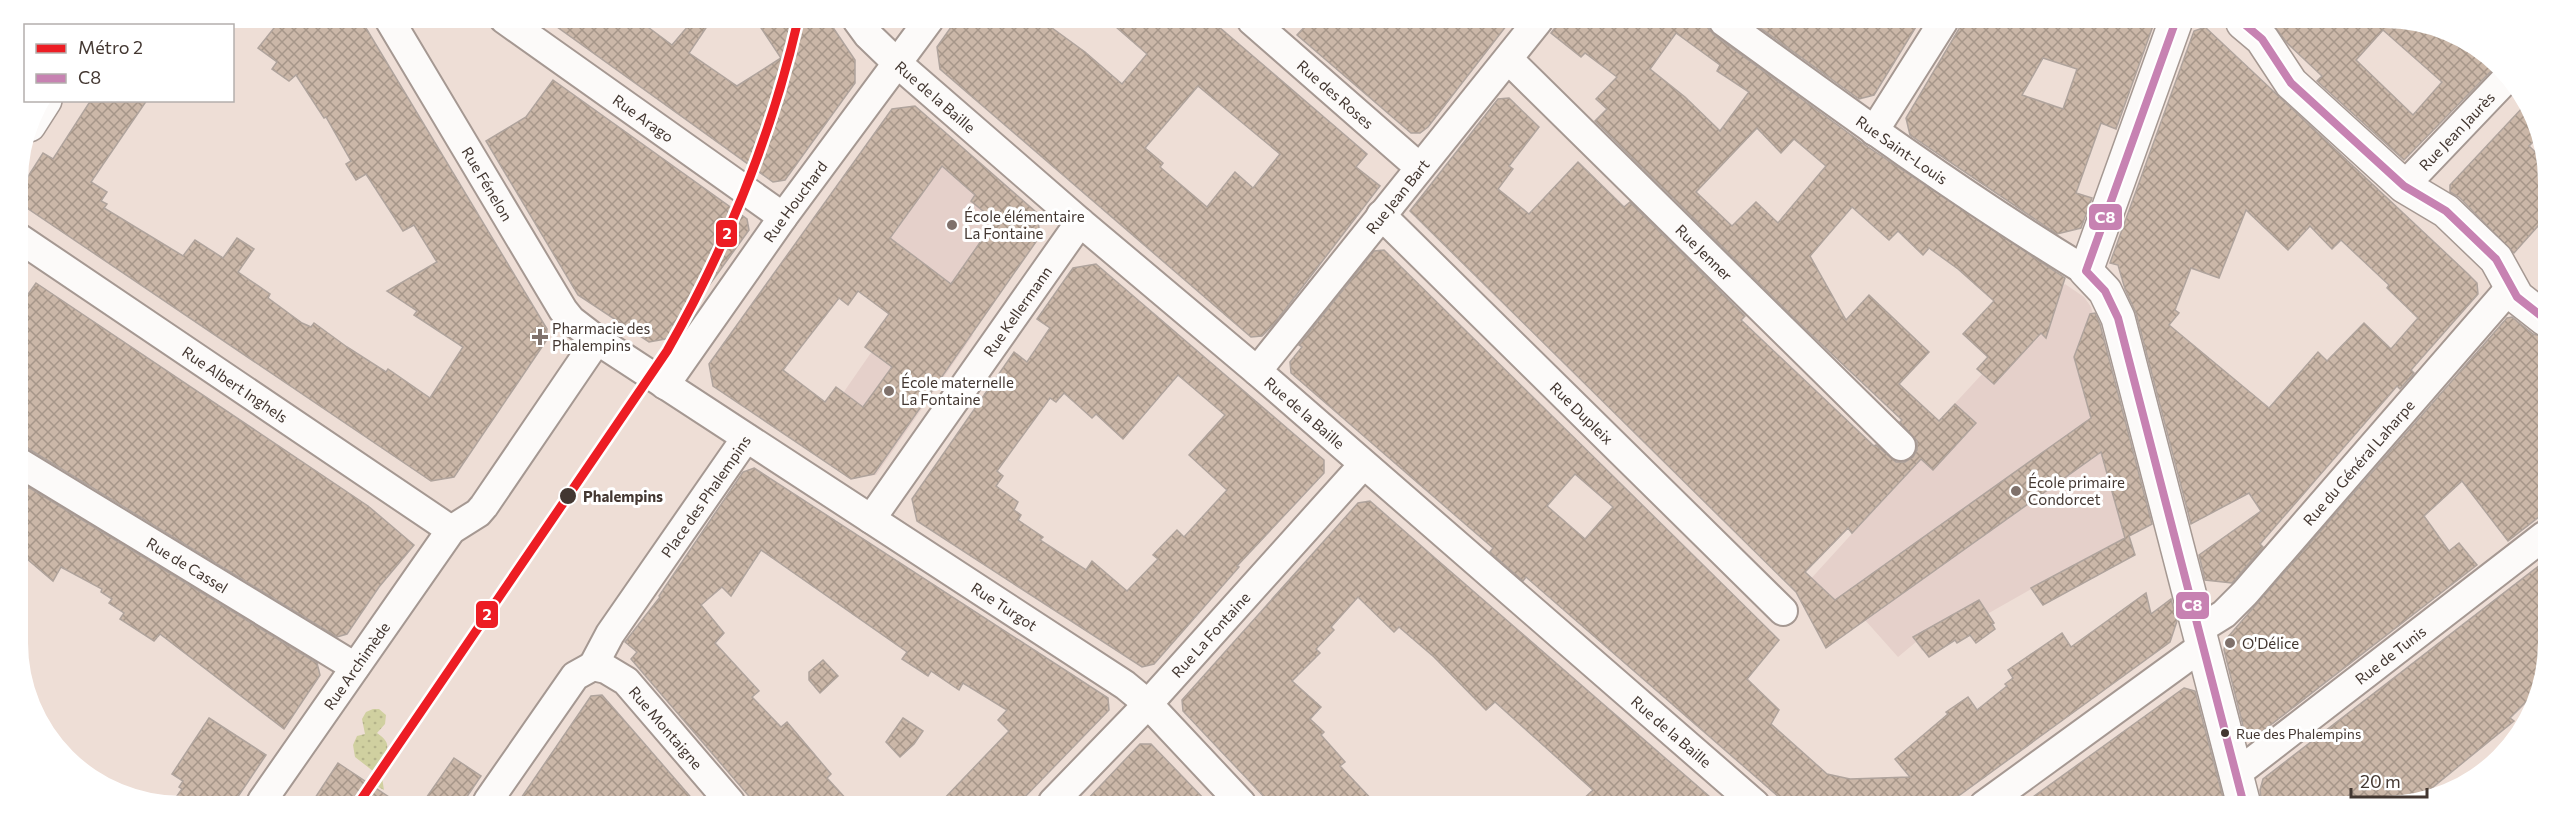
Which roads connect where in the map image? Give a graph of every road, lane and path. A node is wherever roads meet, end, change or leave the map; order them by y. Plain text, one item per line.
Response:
1 (395, 28) edge
2 (517, 28) edge
3 (863, 28) edge
4 (923, 28) edge
5 (1265, 28) edge
6 (1533, 28) edge
7 (1732, 28) edge
8 (1939, 28) edge
9 (2173, 28) edge
10 (2249, 28) edge
11 (1509, 60) junction
12 (897, 63) junction
13 (2502, 83) edge
14 (1874, 131) junction
15 (1419, 167) junction
16 (2404, 186) junction
17 (1381, 215) junction
18 (783, 218) junction
19 (1080, 222) junction
20 (29, 245) edge
21 (2086, 271) junction
22 (2510, 288) junction
23 (2538, 314) edge
24 (597, 340) junction
25 (1257, 371) junction
26 (665, 385) junction
27 (746, 438) junction
28 (1901, 446) dead end
29 (1363, 465) junction
30 (28, 468) edge
31 (871, 519) junction
32 (451, 530) junction
33 (2538, 541) edge
34 (1783, 611) dead end
35 (2202, 637) junction
36 (593, 666) junction
37 (355, 667) junction
38 (1148, 704) junction
39 (2236, 774) junction
40 (1745, 795) edge
41 (1997, 795) edge
42 (2241, 795) edge
43 (265, 796) edge
44 (492, 796) edge
45 (725, 796) edge
46 (1059, 796) edge
47 (1234, 796) edge

1 - 24 street, Rue Fénelon
2 - 18 street, Rue Arago
3 - 12 street, Rue de la Baille
4 - 12 street, Rue Houchard
5 - 15 street, Rue des Roses
6 - 11 street, Rue Jean Bart
7 - 14 street, Rue Saint-Louis
8 - 14 street
9 - 21 street
10 - 16 street
11 - 15 street, Rue Jean Bart
11 - 28 street, Rue Jenner
12 - 18 street, Rue Houchard
12 - 19 street, Rue de la Baille
13 - 16 street, Rue Jean Jaurès
14 - 21 street, Rue Saint-Louis
15 - 17 street, Rue Jean Bart
16 - 22 street
17 - 25 street, Rue Jean Bart
17 - 34 street, Rue Dupleix
18 - 26 street, Rue Houchard
19 - 25 street, Rue de la Baille
19 - 31 street, Rue Kellermann
20 - 32 street, Rue Albert Inghels
21 - 35 street
22 - 23 street
22 - 35 street, Rue du Général Laharpe
24 - 26 street, Place des Phalempins
24 - 32 street
25 - 29 street, Rue de la Baille
26 - 27 street, Place des Phalempins
27 - 31 street, Rue Turgot
27 - 36 street, Place des Phalempins
29 - 38 street, Rue La Fontaine
29 - 40 street, Rue de la Baille
30 - 37 street, Rue de Cassel
31 - 38 street, Rue Turgot
32 - 37 street, Rue Archimède
33 - 39 street, Rue de Tunis
35 - 39 street
35 - 41 street
36 - 44 street
36 - 45 street, Rue Montaigne
37 - 43 street, Rue Archimède
38 - 46 street, Rue La Fontaine
38 - 47 street, Rue Turgot
39 - 42 street

